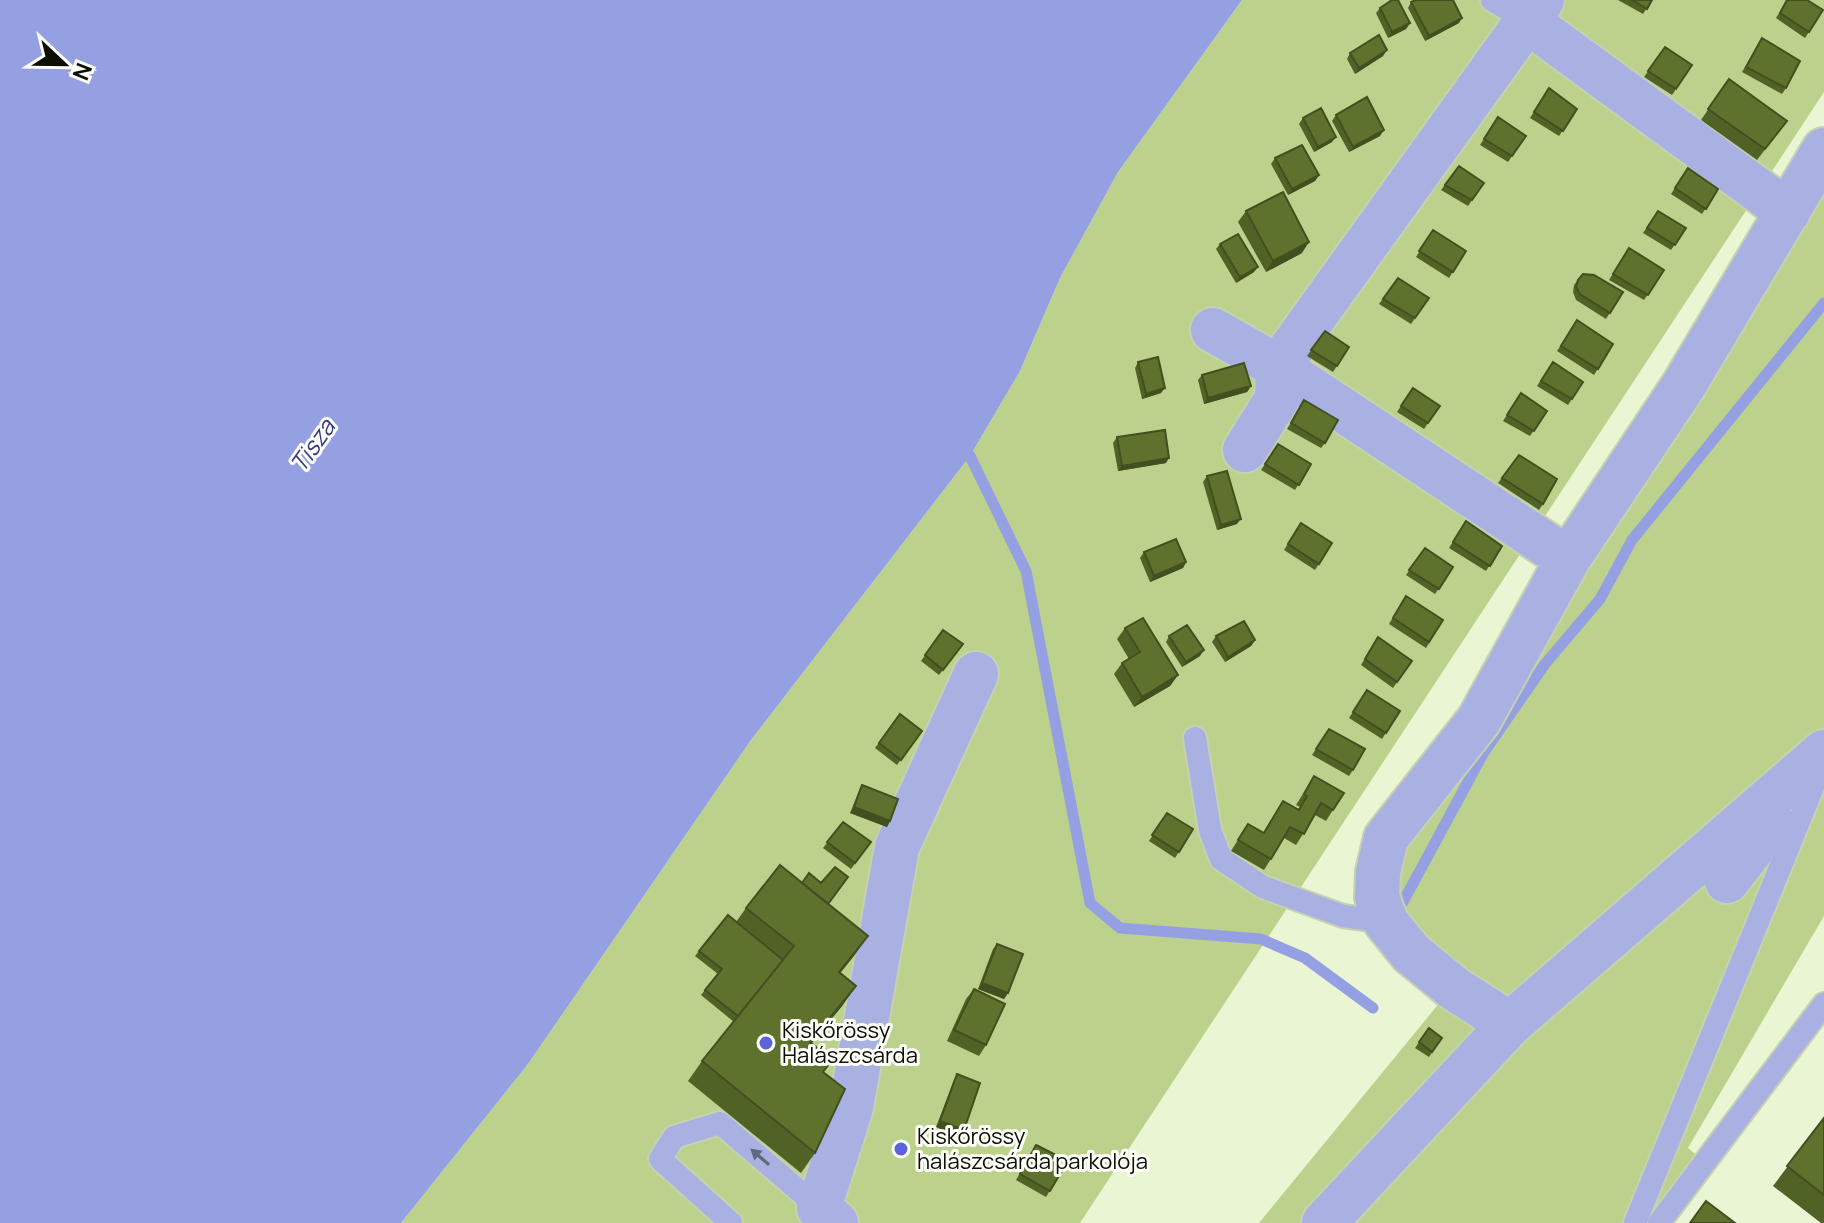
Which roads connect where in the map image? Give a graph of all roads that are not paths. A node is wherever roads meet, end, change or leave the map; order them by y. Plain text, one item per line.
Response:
1 (1520, 7) edge
2 (1824, 150) edge
3 (1788, 212) junction
4 (1213, 330) dead end
5 (1278, 367) junction
6 (1245, 450) dead end
7 (1568, 559) junction
8 (976, 674) dead end
9 (1195, 738) dead end
10 (1824, 755) edge
11 (1727, 881) dead end
12 (1386, 922) junction
13 (1824, 1004) edge
14 (1510, 1024) junction
15 (828, 1216) edge
16 (731, 1223) edge
17 (1324, 1223) edge
18 (1635, 1223) edge
19 (1659, 1223) edge

1 - 3 street
1 - 5 street
2 - 3 street
3 - 7 street
4 - 5 street
5 - 6 street
5 - 7 street
7 - 12 street
8 - 15 street
9 - 12 lane
10 - 11 street
10 - 14 street
10 - 18 lane
12 - 14 street
13 - 19 lane
14 - 17 street
15 -> 16 lane

